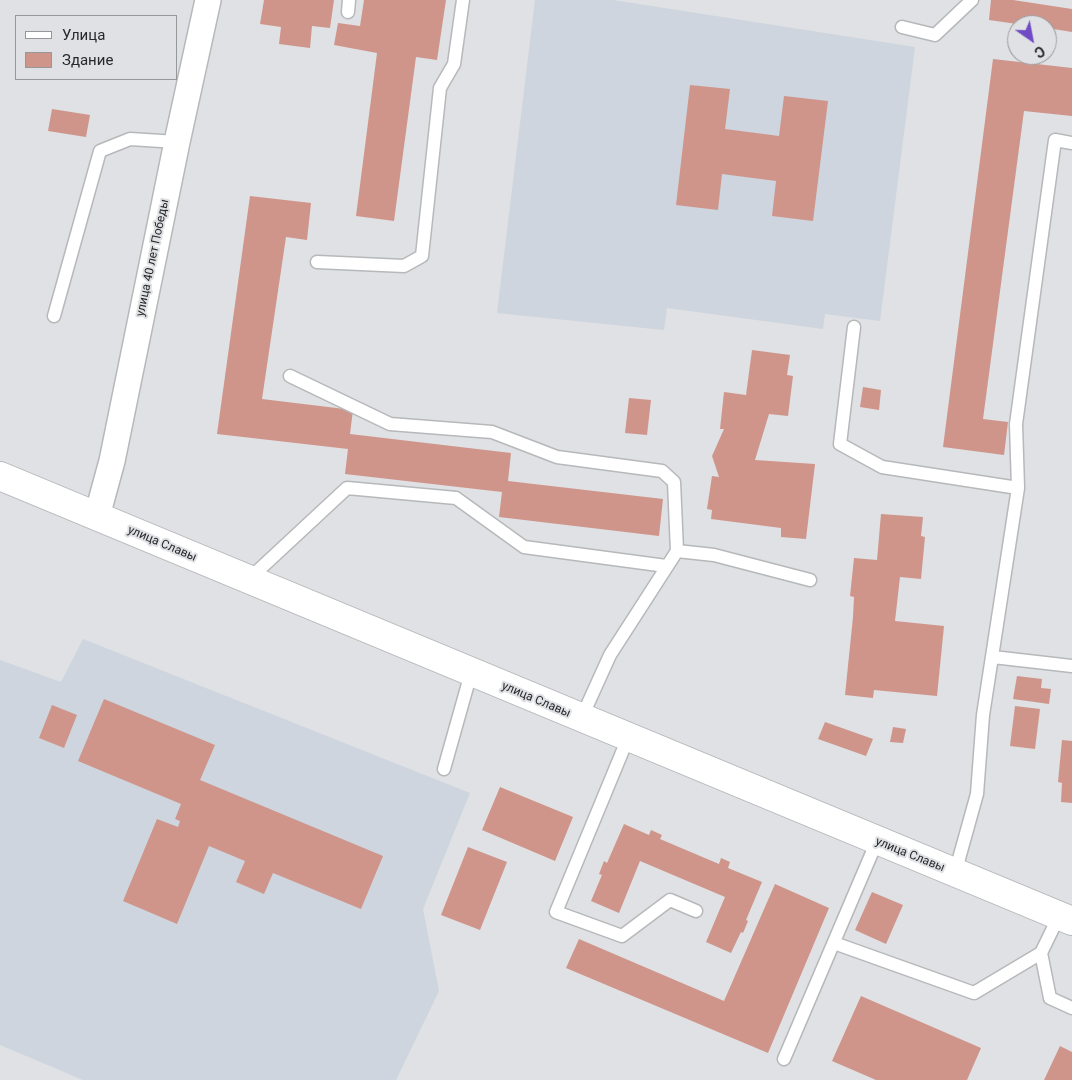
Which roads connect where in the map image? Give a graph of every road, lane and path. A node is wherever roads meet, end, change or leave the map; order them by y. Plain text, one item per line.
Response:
1 (208, 0) edge
2 (463, 0) edge
3 (972, 0) edge
4 (902, 27) dead end
5 (177, 142) junction
6 (1072, 143) edge
7 (317, 262) dead end
8 (54, 316) dead end
9 (854, 327) dead end
10 (290, 376) dead end
11 (0, 476) edge
12 (1018, 488) junction
13 (96, 516) junction
14 (676, 551) junction
15 (666, 566) junction
16 (248, 580) junction
17 (810, 580) dead end
18 (993, 657) junction
19 (1072, 666) edge
20 (471, 673) junction
21 (581, 719) junction
22 (628, 738) junction
23 (444, 768) dead end
24 (876, 841) junction
25 (955, 873) junction
26 (696, 911) dead end
27 (1065, 919) edge
28 (834, 942) junction
29 (1041, 953) junction
30 (1072, 1008) edge
31 (784, 1059) dead end

1 - 5 street, улица 40 лет Победы
2 - 7 lane
3 - 4 lane
5 - 8 lane
5 - 13 street, улица 40 лет Победы
6 - 12 lane
9 - 12 lane
10 - 14 lane
11 - 13 main road, улица Славы
12 - 18 lane
13 - 16 main road, улица Славы
14 - 15 lane
14 - 17 lane
15 - 16 lane
15 - 21 lane
16 - 20 main road, улица Славы
18 - 19 lane
18 - 25 lane
20 - 21 main road, улица Славы
20 - 23 lane
21 - 22 main road, улица Славы
22 - 24 main road, улица Славы
22 - 26 lane
24 - 25 main road, улица Славы
24 - 28 lane
25 - 27 main road, улица Славы
27 - 29 lane
28 - 29 lane
28 - 31 lane
29 - 30 lane

